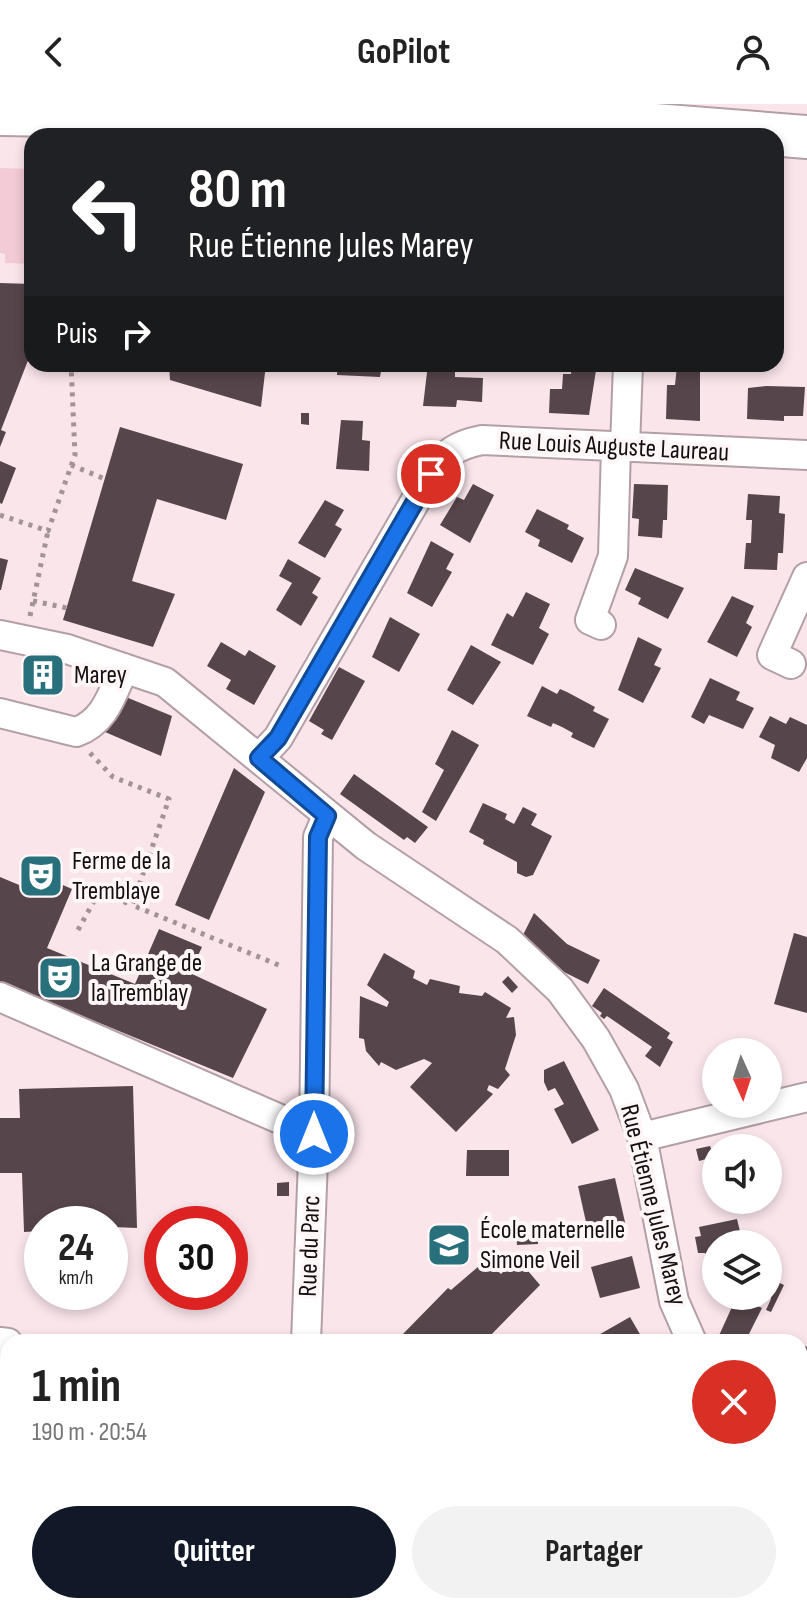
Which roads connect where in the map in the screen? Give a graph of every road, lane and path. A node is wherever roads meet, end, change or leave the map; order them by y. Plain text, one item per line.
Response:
1 (0, 114) edge
2 (692, 128) edge
3 (784, 135) edge
4 (807, 137) edge
5 (72, 372) edge
6 (627, 372) edge
7 (620, 447) junction
8 (806, 458) edge
9 (71, 465) junction
10 (105, 479) dead end
11 (0, 515) edge
12 (48, 531) junction
13 (807, 577) edge
14 (33, 601) junction
15 (67, 608) dead end
16 (601, 625) dead end
17 (13, 638) edge
18 (791, 664) dead end
19 (124, 668) junction
20 (0, 713) edge
21 (82, 730) junction
22 (259, 758) junction
23 (327, 816) junction
24 (132, 905) junction
25 (78, 930) dead end
26 (281, 966) dead end
27 (0, 997) edge
28 (807, 1097) edge
29 (314, 1134) junction
30 (642, 1137) junction
31 (306, 1334) edge
32 (688, 1334) edge

1 - 2 highway
3 - 4 highway
5 - 9 path
6 - 7 street
7 - 8 street, Rue Louis Auguste Laureau
7 - 16 street
7 - 22 street, Rue Louis Auguste Laureau
9 - 10 path
9 - 12 path
11 - 12 path
12 - 14 path
13 - 18 street
14 - 15 path
14 - 17 path
17 - 19 street, Rue Étienne Jules Marey
19 - 21 street
19 - 22 street, Rue Étienne Jules Marey
20 - 21 street
21 - 24 path
22 - 23 street, Rue Étienne Jules Marey
23 - 29 street, Rue du Parc
23 - 30 street, Rue Étienne Jules Marey
24 - 25 path
24 - 26 path
27 - 29 street
28 - 30 street
29 - 31 street, Rue du Parc
30 - 32 street, Rue Étienne Jules Marey

